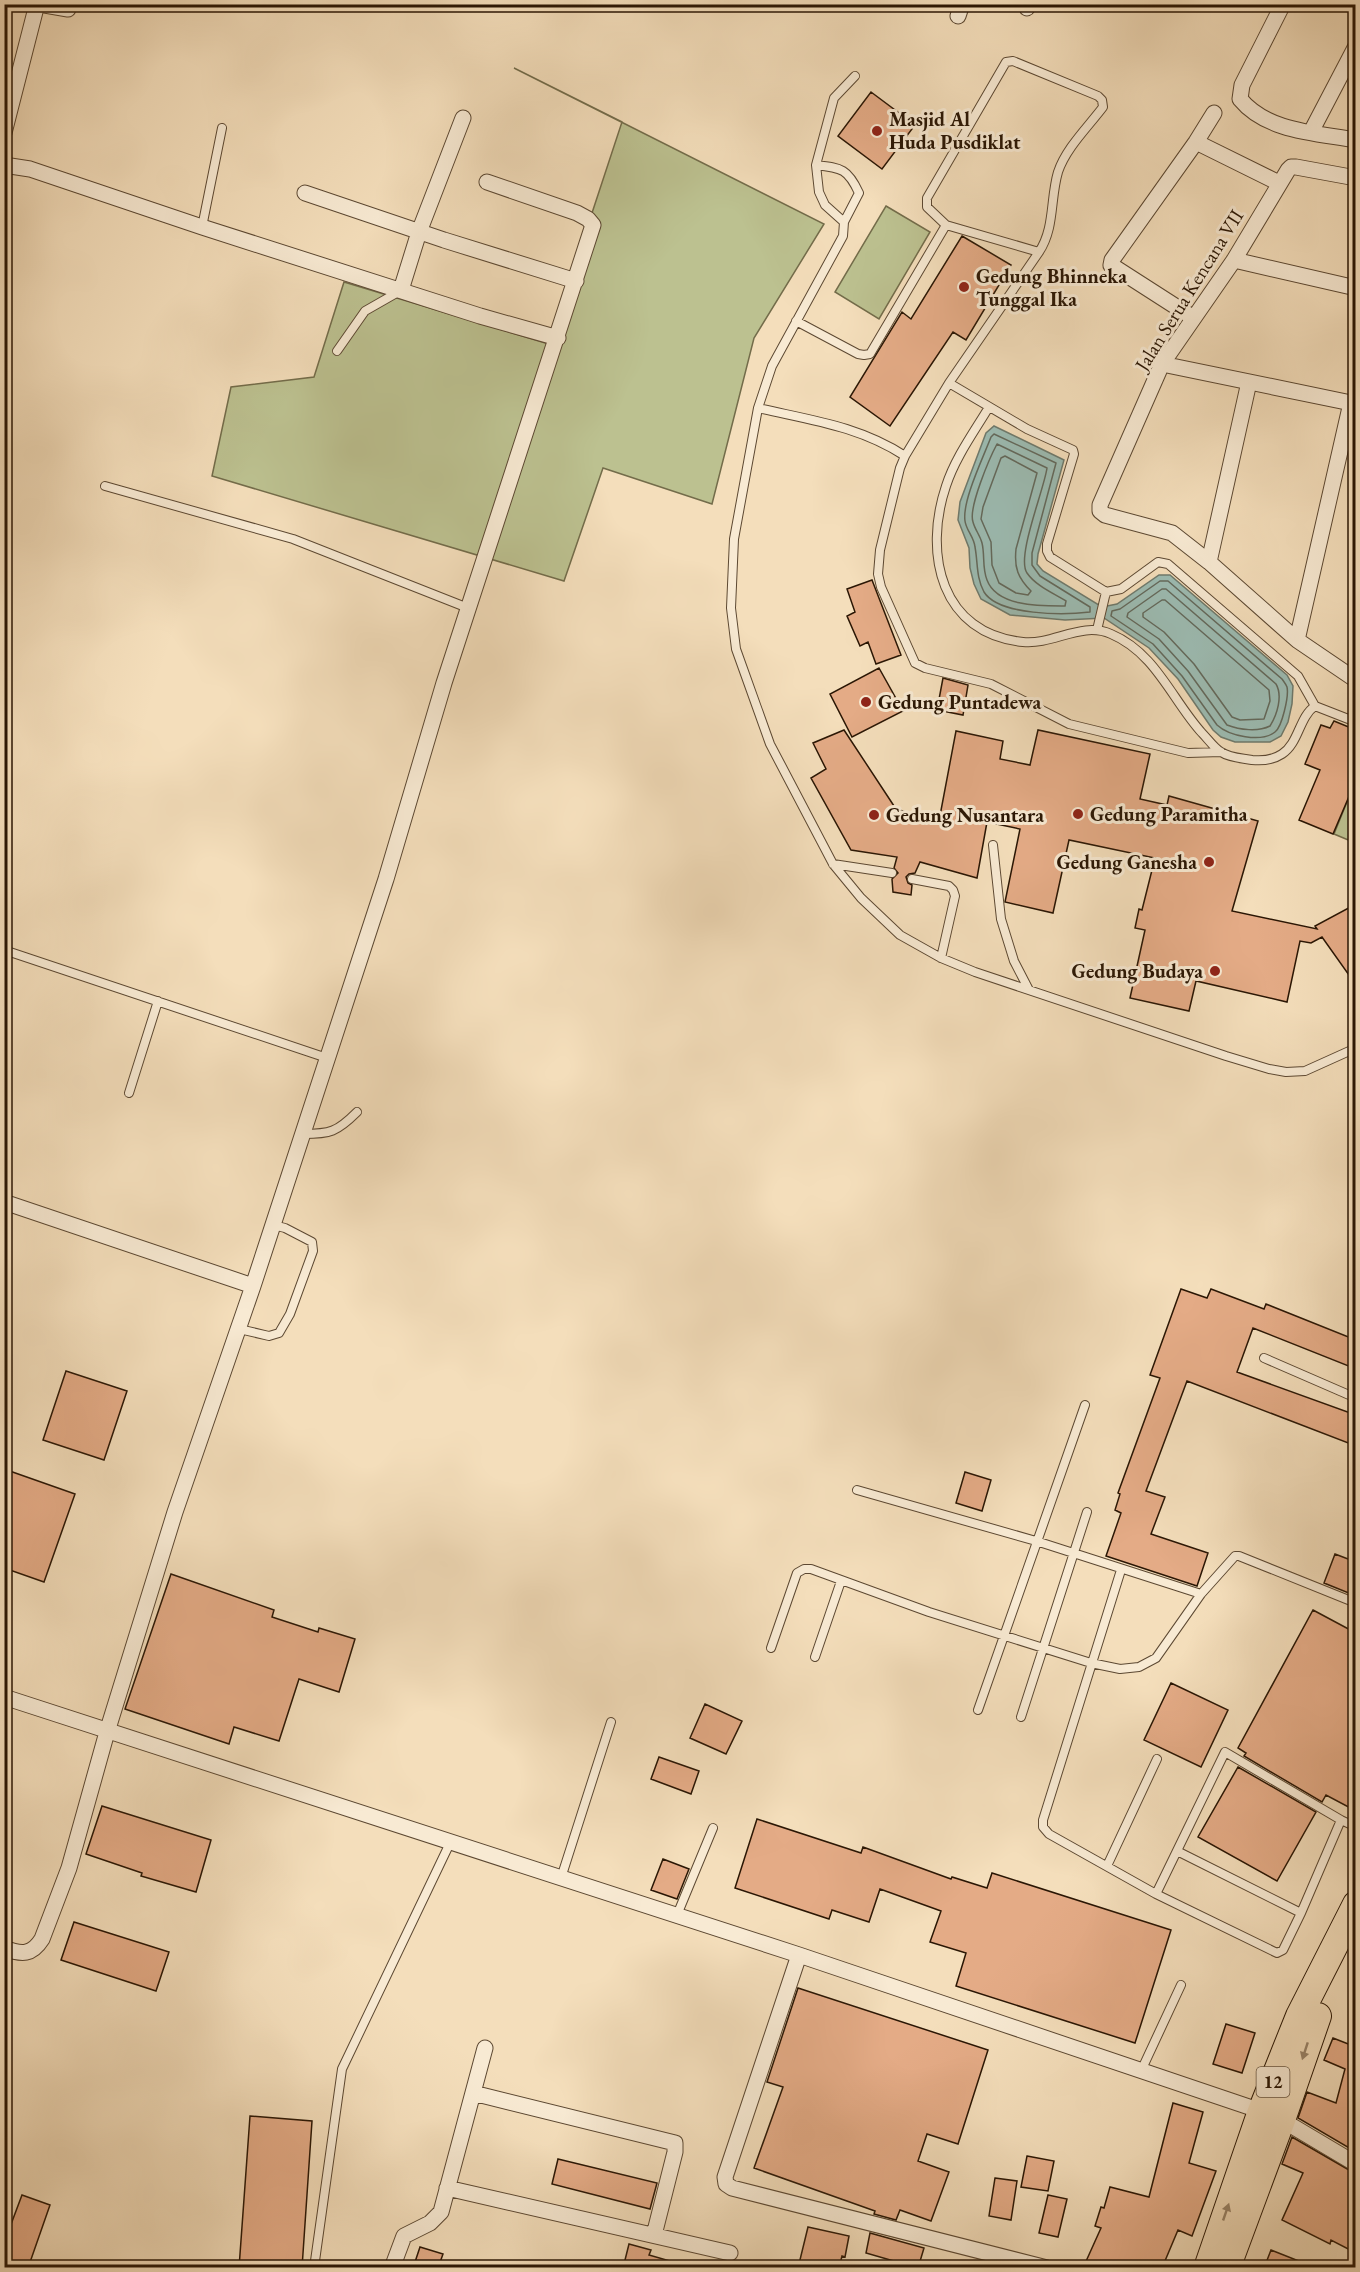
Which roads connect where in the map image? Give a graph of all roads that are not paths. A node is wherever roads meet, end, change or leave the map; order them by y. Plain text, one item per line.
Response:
1 (38, 4) edge
2 (1283, 4) edge
3 (68, 9) dead end
4 (1356, 46) edge
5 (855, 76) dead end
6 (10, 85) edge
7 (1214, 113) dead end
8 (463, 118) dead end
9 (222, 129) dead end
10 (1311, 132) junction
11 (4, 133) edge
12 (1356, 140) edge
13 (1196, 142) junction
14 (4, 165) edge
15 (816, 165) junction
16 (1356, 178) edge
17 (487, 182) dead end
18 (1279, 183) junction
19 (305, 193) dead end
20 (844, 222) junction
21 (946, 225) junction
22 (202, 227) junction
23 (419, 232) junction
24 (1039, 252) junction
25 (1234, 260) junction
26 (576, 281) junction
27 (1356, 288) edge
28 (401, 290) junction
29 (1192, 317) junction
30 (796, 321) junction
31 (558, 338) junction
32 (337, 351) dead end
33 (1162, 364) junction
34 (1249, 382) junction
35 (949, 383) junction
36 (1353, 403) edge
37 (990, 407) junction
38 (758, 408) junction
39 (905, 456) junction
40 (105, 486) dead end
41 (1209, 562) junction
42 (1106, 592) junction
43 (468, 608) junction
44 (1097, 630) junction
45 (1297, 640) junction
46 (1356, 680) edge
47 (1315, 706) junction
48 (1356, 722) edge
49 (1221, 752) junction
50 (993, 845) dead end
51 (833, 864) junction
52 (892, 873) dead end
53 (912, 879) dead end
54 (4, 950) edge
55 (941, 958) junction
56 (1029, 990) junction
57 (158, 1001) junction
58 (1356, 1048) edge
59 (327, 1058) junction
60 (129, 1093) dead end
61 (357, 1112) dead end
62 (303, 1134) junction
63 (4, 1202) edge
64 (273, 1225) junction
65 (254, 1286) junction
66 (239, 1329) junction
67 (1264, 1358) dead end
68 (1356, 1398) edge
69 (1085, 1405) dead end
70 (857, 1490) dead end
71 (1087, 1512) dead end
72 (1036, 1541) junction
73 (1074, 1553) junction
74 (1121, 1570) junction
75 (841, 1581) junction
76 (1201, 1594) junction
77 (1356, 1603) edge
78 (1004, 1635) junction
79 (771, 1648) dead end
80 (1044, 1648) junction
81 (815, 1657) dead end
82 (1091, 1663) junction
83 (4, 1697) edge
84 (978, 1710) dead end
85 (1021, 1717) dead end
86 (611, 1722) dead end
87 (107, 1732) junction
88 (1157, 1759) dead end
89 (1341, 1820) junction
90 (1356, 1827) edge
91 (713, 1828) dead end
92 (450, 1843) junction
93 (1177, 1851) junction
94 (1107, 1866) junction
95 (561, 1878) junction
96 (1156, 1894) junction
97 (1356, 1904) edge
98 (1301, 1913) junction
99 (676, 1915) junction
100 (1356, 1941) edge
101 (4, 1948) edge
102 (799, 1955) junction
103 (1181, 1985) dead end
104 (485, 2048) dead end
105 (1141, 2071) junction
106 (473, 2092) junction
107 (1272, 2116) junction
108 (1356, 2164) edge
109 (447, 2188) junction
110 (654, 2235) junction
111 (730, 2253) dead end
112 (315, 2268) edge
113 (392, 2268) edge
114 (1047, 2268) edge
115 (1207, 2268) edge
116 (1227, 2268) edge

1 - 3 street
1 - 6 street
2 - 10 street
4 - 10 street
5 - 15 lane
6 - 11 street
7 - 13 street
8 - 23 street
9 - 22 lane
10 - 12 street
13 - 18 street
13 - 29 street
14 - 22 street
15 - 20 lane
15 - 20 lane
16 - 18 street, Jalan Serua Kencana VII
17 - 26 street
18 - 25 street, Jalan Serua Kencana VII
19 - 23 street
20 - 30 lane
21 - 24 lane
21 - 24 lane
21 - 30 lane
22 - 28 street
23 - 26 street
23 - 28 street
24 - 35 lane
25 - 27 street
25 - 29 street, Jalan Serua Kencana VII
26 - 31 street
28 - 31 street
28 - 32 lane
29 - 33 street, Jalan Serua Kencana VII
30 - 38 lane
31 - 43 street
33 - 34 street
33 - 41 street, Jalan Serua Kencana VII
34 - 36 street
34 - 41 street
35 - 37 lane
35 - 39 lane
36 - 45 street
37 - 42 lane
37 - 44 lane
38 - 39 lane
38 - 51 lane
39 - 49 lane
40 - 43 lane
41 - 45 street, Jalan Serua Kencana VII
42 - 44 lane
42 - 47 lane
43 - 59 street
44 - 49 lane
45 - 46 street, Jalan Serua Kencana VII
47 - 48 lane
47 - 49 lane
50 - 56 lane
51 - 52 lane
51 - 55 lane
53 - 55 lane
54 - 57 lane
55 - 56 lane
56 - 58 lane
57 - 59 lane
57 - 60 lane
59 - 62 street
61 - 62 lane
62 - 64 street
63 - 65 street
64 - 65 street
64 - 66 lane
65 - 66 street
66 - 87 street
67 - 68 lane
69 - 72 lane
70 - 72 lane
71 - 73 lane
72 - 73 lane
72 - 78 lane
73 - 74 lane
73 - 80 lane
74 - 76 lane
74 - 82 lane
75 - 78 lane
75 - 79 lane
75 - 81 lane
76 - 77 lane
76 - 82 lane
78 - 80 lane
78 - 84 lane
80 - 82 lane
80 - 85 lane
82 - 94 lane
83 - 87 street
86 - 95 lane
87 - 92 street
87 - 101 street
88 - 94 lane
89 - 90 lane
89 - 93 lane
89 - 98 lane
91 - 99 lane
92 - 95 street
92 - 112 lane
93 - 96 lane
93 - 98 lane
94 - 96 lane
95 - 99 street
96 - 98 lane
97 - 107 highway, 12
99 - 102 street
100 -> 107 highway, 12
102 - 105 street
102 - 114 street
103 - 105 lane
104 - 106 street
105 - 107 street
106 - 109 street
106 - 110 street
107 - 108 street
115 -> 107 highway, 12
107 - 116 highway, 12
109 - 110 street
109 - 113 street
110 - 111 street

